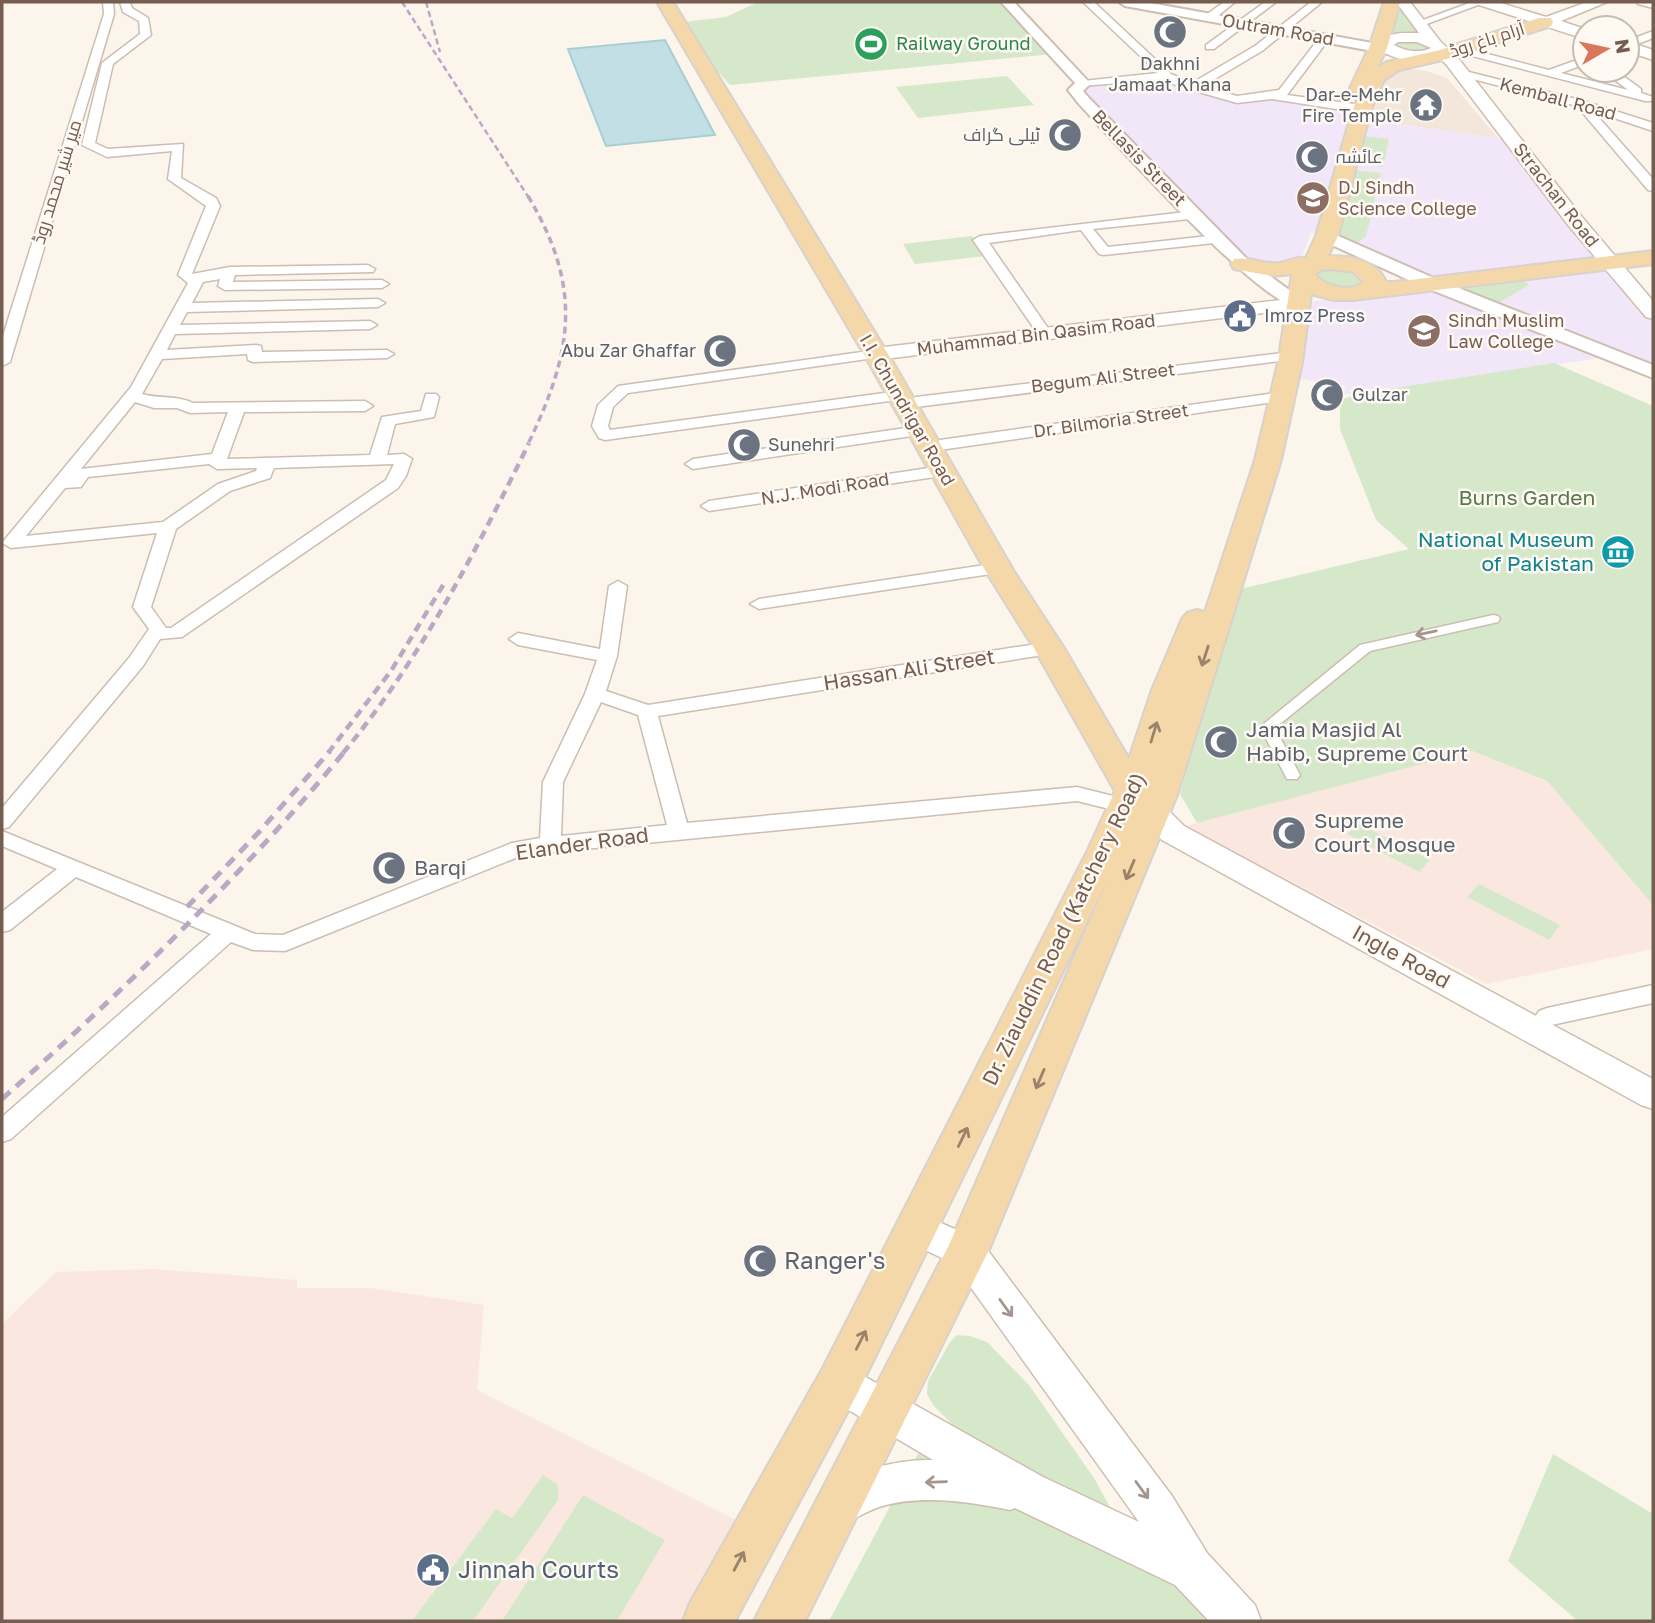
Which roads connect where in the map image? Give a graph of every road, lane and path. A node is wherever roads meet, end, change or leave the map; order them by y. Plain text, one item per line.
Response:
1 (108, 2) edge
2 (125, 2) edge
3 (665, 2) edge
4 (673, 2) edge
5 (1007, 2) edge
6 (1088, 2) edge
7 (1125, 2) edge
8 (1230, 2) edge
9 (1271, 2) edge
10 (1317, 2) edge
11 (1392, 2) edge
12 (1403, 2) edge
13 (1482, 2) edge
14 (1600, 2) edge
15 (1642, 2) edge
16 (1167, 5) edge
17 (1653, 5) edge
18 (1210, 18) junction
19 (1545, 22) junction
20 (1420, 23) junction
21 (1245, 24) junction
22 (1571, 30) edge
23 (1285, 32) junction
24 (1324, 38) junction
25 (1210, 47) dead end
26 (1444, 49) junction
27 (1394, 58) junction
28 (1571, 65) edge
29 (1550, 73) junction
30 (1461, 74) junction
31 (1167, 76) junction
32 (1083, 84) junction
33 (1627, 84) edge
34 (1193, 87) junction
35 (1272, 96) junction
36 (1651, 101) edge
37 (1580, 103) junction
38 (1356, 108) junction
39 (1653, 127) edge
40 (1653, 187) edge
41 (1194, 215) junction
42 (1084, 226) junction
43 (1327, 236) junction
44 (1218, 239) junction
45 (1653, 257) edge
46 (1610, 262) junction
47 (1242, 264) junction
48 (368, 268) dead end
49 (229, 274) junction
50 (192, 279) junction
51 (1299, 281) junction
52 (1430, 283) junction
53 (382, 284) dead end
54 (1371, 289) junction
55 (378, 303) dead end
56 (181, 308) junction
57 (1653, 313) edge
58 (370, 325) dead end
59 (169, 330) junction
60 (1045, 334) junction
61 (882, 353) junction
62 (387, 354) dead end
63 (156, 355) junction
64 (1288, 356) junction
65 (2, 362) edge
66 (1653, 372) edge
67 (132, 396) junction
68 (431, 397) dead end
69 (1278, 398) junction
70 (908, 399) junction
71 (365, 406) dead end
72 (238, 407) junction
73 (919, 431) junction
74 (605, 435) joint
75 (940, 444) junction
76 (219, 458) junction
77 (377, 460) junction
78 (267, 463) junction
79 (693, 464) dead end
80 (942, 471) junction
81 (60, 484) junction
82 (709, 506) dead end
83 (168, 527) junction
84 (998, 568) junction
85 (618, 586) dead end
86 (759, 604) dead end
87 (1493, 620) dead end
88 (155, 634) junction
89 (519, 639) dead end
90 (1049, 648) junction
91 (608, 656) junction
92 (596, 694) junction
93 (647, 711) junction
94 (1293, 775) dead end
95 (1142, 795) junction
96 (2, 822) edge
97 (679, 831) junction
98 (2, 838) edge
99 (550, 845) junction
100 (73, 868) junction
101 (2, 924) edge
102 (228, 932) junction
103 (1653, 994) edge
104 (1547, 1017) junction
105 (1653, 1074) edge
106 (1653, 1095) edge
107 (2, 1132) edge
108 (918, 1228) junction
109 (967, 1252) junction
110 (839, 1383) junction
111 (887, 1411) junction
112 (1028, 1492) junction
113 (839, 1505) junction
114 (1191, 1569) junction
115 (708, 1621) edge
116 (779, 1621) edge
117 (1239, 1621) edge

1 - 65 street, میر شیر محمد روڈ
2 - 50 street
3 - 61 main road, I.I. Chundrigar Road
4 - 61 main road, I.I. Chundrigar Road
5 - 32 street, Bellasis Street
6 - 31 street
7 - 16 street, Outram Road
8 - 18 street
9 - 21 street
10 - 23 street
11 - 27 main road, Dr. Ziauddin Road (Katchery Road)
12 - 20 main road, Strachan Road
13 - 19 main road
13 - 20 street
14 - 19 main road, آرام باغ روڈ
15 - 17 street
16 - 18 street, Outram Road
18 - 21 street, Outram Road
19 - 22 main road
19 - 26 main road, آرام باغ روڈ
20 - 26 main road, Strachan Road
21 - 23 street, Outram Road
21 - 25 street
23 - 24 street, Outram Road
23 - 34 street
24 - 27 street, Outram Road
24 - 35 street
26 - 27 main road, آرام باغ روڈ
26 - 27 main road
26 - 29 street
26 - 30 main road, Strachan Road
27 - 30 main road
27 - 38 main road, Dr. Ziauddin Road (Katchery Road)
28 - 29 street
29 - 36 street
30 - 37 street, Kemball Road
30 - 46 main road, Strachan Road
31 - 32 street
31 - 34 street
32 - 41 street, Bellasis Street
33 - 36 street
34 - 35 street
35 - 38 street
37 - 39 street, Kemball Road
37 - 40 street
38 - 43 main road, Dr. Ziauddin Road (Katchery Road)
38 - 51 main road, Dr. Ziauddin Road (Katchery Road)
41 - 42 street
41 - 44 street, Bellasis Street
42 - 44 street
42 - 60 street
43 - 51 main road, Dr. Ziauddin Road (Katchery Road)
43 - 52 street
44 - 47 street, Bellasis Street
45 - 46 main road
46 - 52 main road
46 - 57 main road, Strachan Road
47 - 51 street, Bellasis Street
47 - 51 main road
48 - 49 street
49 - 50 street
49 - 53 street
50 - 56 street
51 - 54 main road
51 - 54 main road
51 - 60 main road, Muhammad Bin Qasim Road
51 - 64 main road, Dr. Ziauddin Road (Katchery Road)
52 - 54 main road
52 - 66 street
55 - 56 street
56 - 59 street
58 - 59 street
59 - 63 street
60 - 61 main road, Muhammad Bin Qasim Road
61 - 70 main road, I.I. Chundrigar Road
61 - 74 street, Muhammad Bin Qasim Road
62 - 63 street
63 - 67 street
64 - 69 main road, Dr. Ziauddin Road (Katchery Road)
64 - 70 street, Begum Ali Street
67 - 72 street
67 - 81 street
68 - 77 street
69 - 75 street, Dr. Bilmoria Street
69 - 95 main road, Dr. Ziauddin Road (Katchery Road)
70 - 73 main road, I.I. Chundrigar Road
70 - 74 street, Begum Ali Street
70 - 75 main road, I.I. Chundrigar Road
71 - 72 street
72 - 76 street
73 - 79 street
73 - 80 main road, I.I. Chundrigar Road
75 - 95 main road, I.I. Chundrigar Road
76 - 78 street
76 - 81 street
77 - 78 street
77 - 88 street
78 - 83 street
80 - 82 street, N.J. Modi Road
80 - 84 main road, I.I. Chundrigar Road
81 - 83 street
83 - 88 street
84 - 86 street
84 - 90 main road, I.I. Chundrigar Road
85 - 91 street
87 -> 94 street
88 - 96 street
89 - 91 street
90 - 93 street, Hassan Ali Street
90 - 95 main road, I.I. Chundrigar Road
91 - 92 street
92 - 93 street
92 - 99 street
93 - 97 street
95 - 97 street, Elander Road
95 - 104 main road, Ingle Road
95 - 106 main road, Ingle Road
108 -> 95 main road, Dr. Ziauddin Road (Katchery Road)
95 -> 109 main road, Dr. Ziauddin Road (Katchery Road)
97 - 99 street, Elander Road
98 - 100 street, Elander Road
99 - 102 street, Elander Road
100 - 101 street
100 - 102 street, Elander Road
102 - 107 street
103 - 104 street
104 - 105 main road, Ingle Road
108 - 109 main road
110 -> 108 main road, Dr. Ziauddin Road (Katchery Road)
109 - 111 main road, Dr. Ziauddin Road (Katchery Road)
109 -> 114 main road
110 - 111 main road
115 -> 110 main road, Dr. Ziauddin Road (Katchery Road)
111 - 112 main road
111 - 113 main road, Dr. Ziauddin Road (Katchery Road)
112 -> 113 main road
112 - 114 main road
113 - 116 main road, Dr. Ziauddin Road (Katchery Road)
114 - 117 main road

